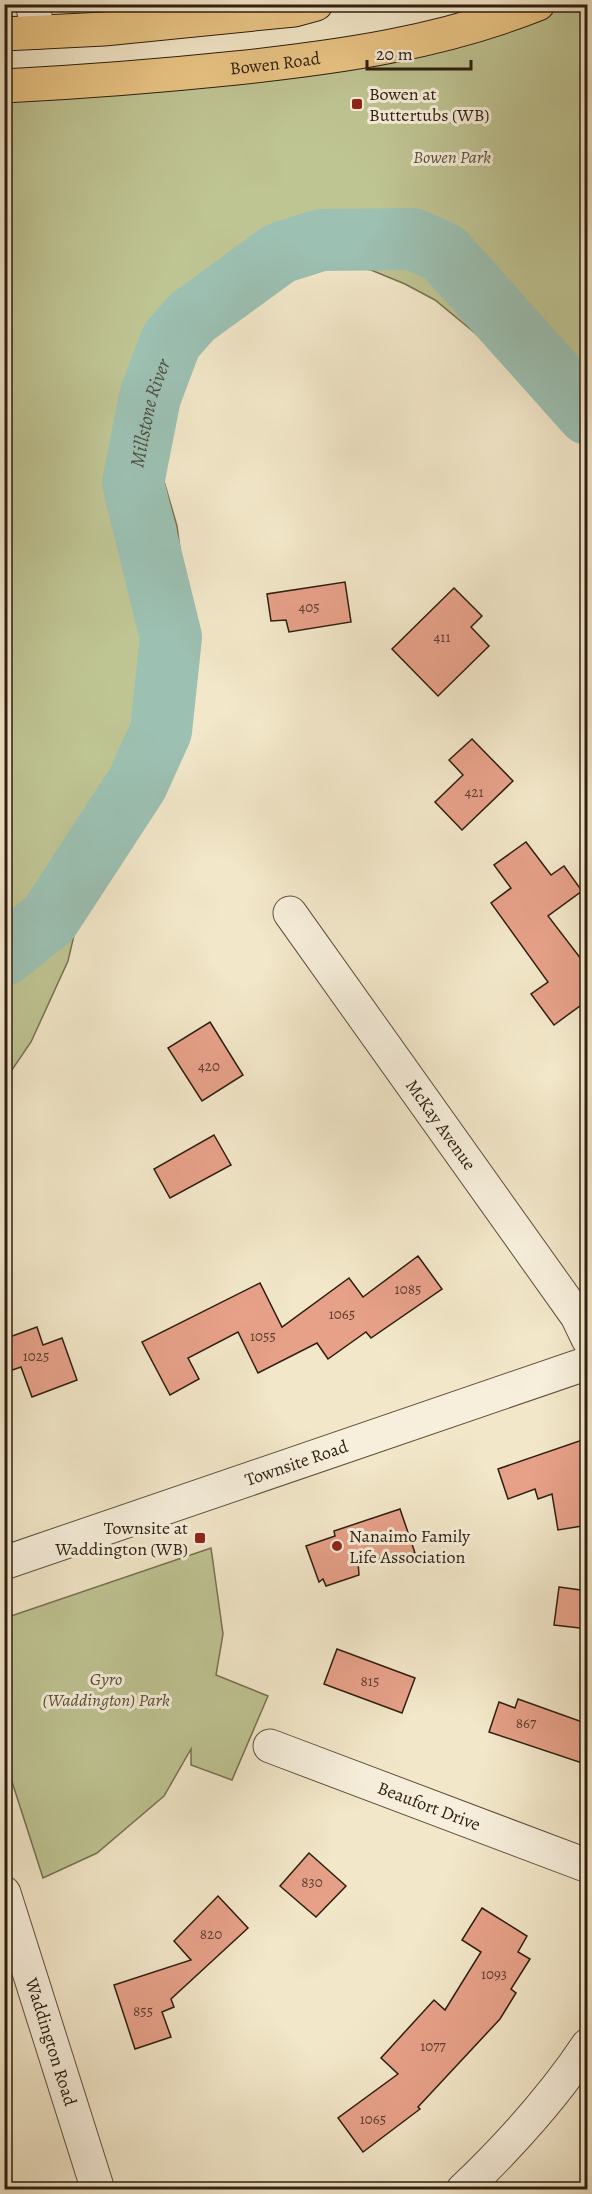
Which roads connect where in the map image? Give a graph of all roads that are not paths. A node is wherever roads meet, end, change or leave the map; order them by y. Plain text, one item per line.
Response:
1 (316, 4) edge
2 (538, 4) edge
3 (35, 18) edge
4 (4, 34) edge
5 (4, 86) edge
6 (290, 913) dead end
7 (588, 1339) edge
8 (588, 1363) edge
9 (4, 1563) edge
10 (270, 1746) dead end
11 (588, 1866) edge
12 (4, 1893) edge
13 (588, 2045) edge
14 (98, 2190) edge
15 (463, 2190) edge

1 - 3 main road
2 - 5 main road, Bowen Road
3 - 4 main road
6 - 7 street, McKay Avenue
8 - 9 street, Townsite Road
10 - 11 street, Beaufort Drive
12 - 14 street, Waddington Road
13 - 15 street

